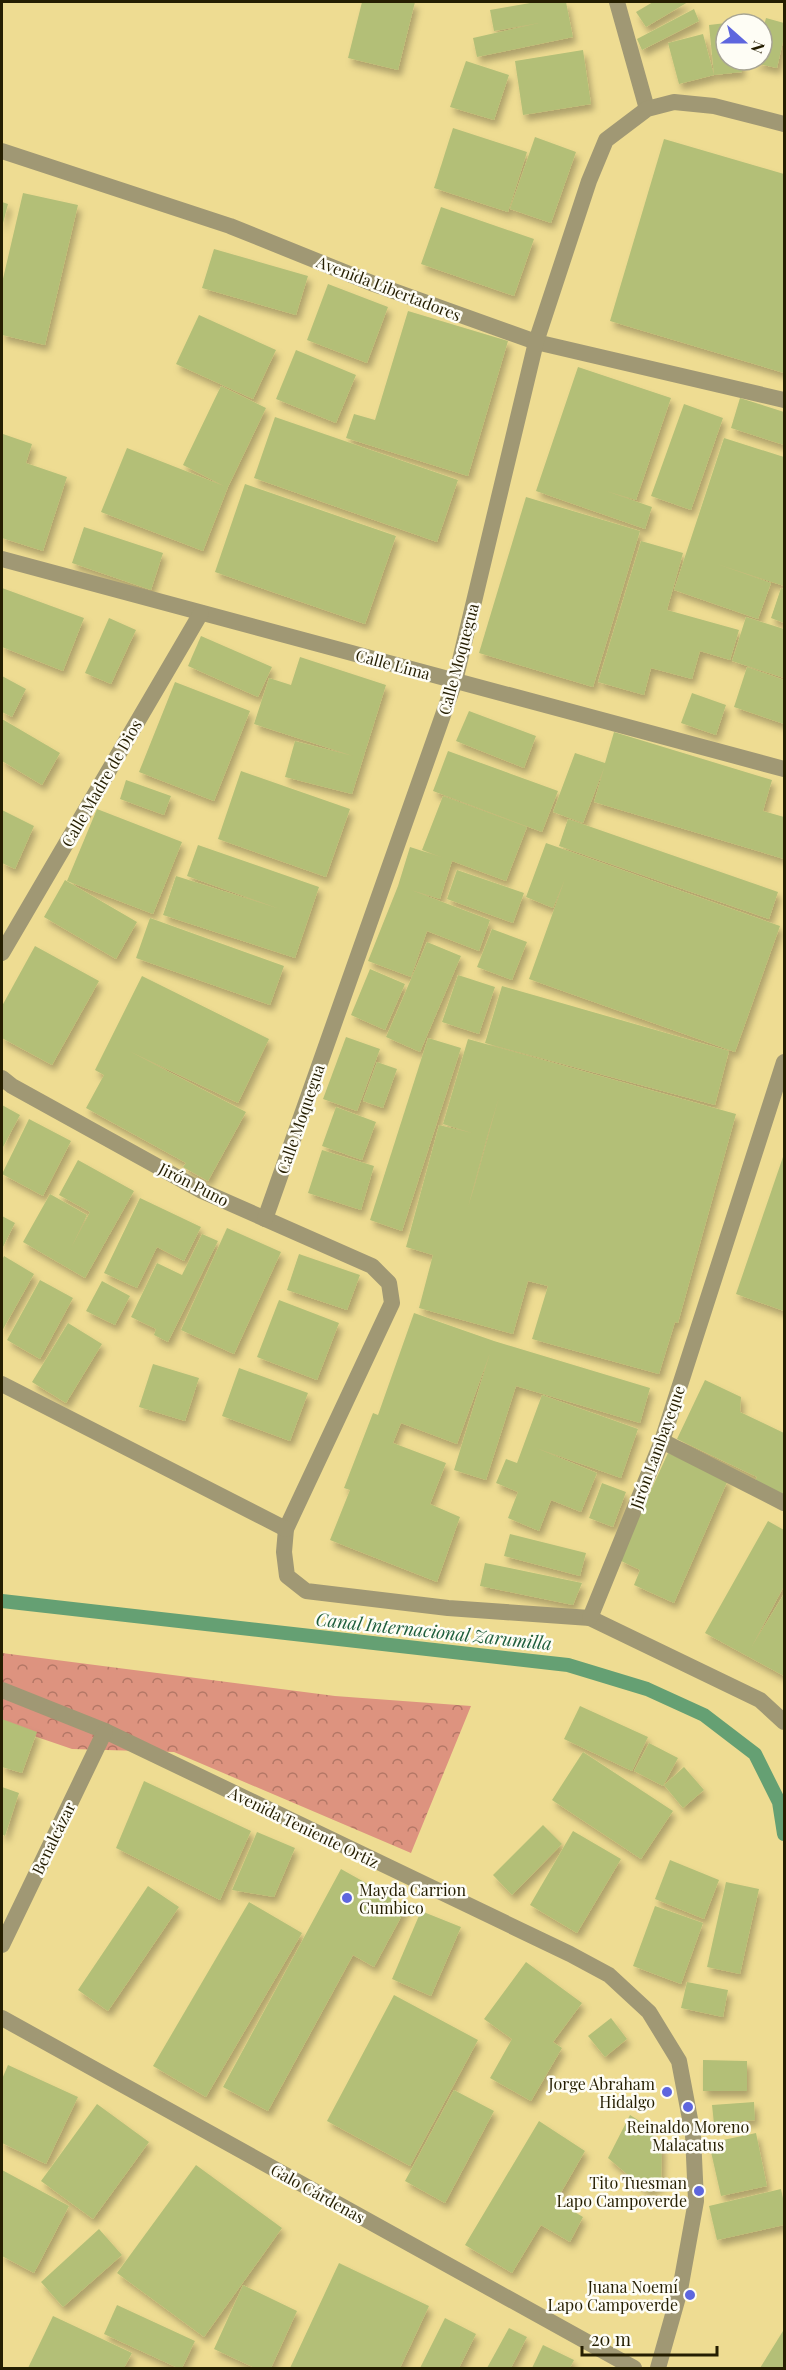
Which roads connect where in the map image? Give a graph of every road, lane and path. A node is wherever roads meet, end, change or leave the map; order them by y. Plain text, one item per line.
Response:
1 (617, 2) edge
2 (647, 109) junction
3 (784, 124) edge
4 (2, 151) edge
5 (536, 342) junction
6 (784, 400) edge
7 (2, 559) edge
8 (201, 613) junction
9 (455, 681) junction
10 (784, 769) edge
11 (2, 953) edge
12 (784, 1062) edge
13 (2, 1078) edge
14 (265, 1219) junction
15 (2, 1384) edge
16 (662, 1441) junction
17 (784, 1503) edge
18 (286, 1528) junction
19 (590, 1618) junction
20 (2, 1690) edge
21 (784, 1722) edge
22 (105, 1731) junction
23 (2, 1945) edge
24 (2, 2018) edge
25 (634, 2368) edge
26 (658, 2368) edge

1 - 2 street
2 - 3 street
2 - 5 street, Calle Moquegua
4 - 5 street, Avenida Libertadores
5 - 6 street, Avenida Libertadores
5 - 9 street, Calle Moquegua
7 - 8 street, Calle Lima
8 - 9 street, Calle Lima
8 - 11 street, Calle Madre de Dios
9 - 10 street, Calle Lima
9 - 14 street, Calle Moquegua
12 - 16 street, Jirón Lambayeque
13 - 14 street, Jirón Puno
14 - 18 street, Jirón Puno
15 - 18 street
16 - 17 street
16 - 19 street, Jirón Lambayeque
18 - 19 street
19 - 21 street
20 - 22 street, Avenida Teniente Ortiz
22 - 23 street, Benalcázar
22 - 26 street, Avenida Teniente Ortiz
24 - 25 street, Galo Cárdenas

